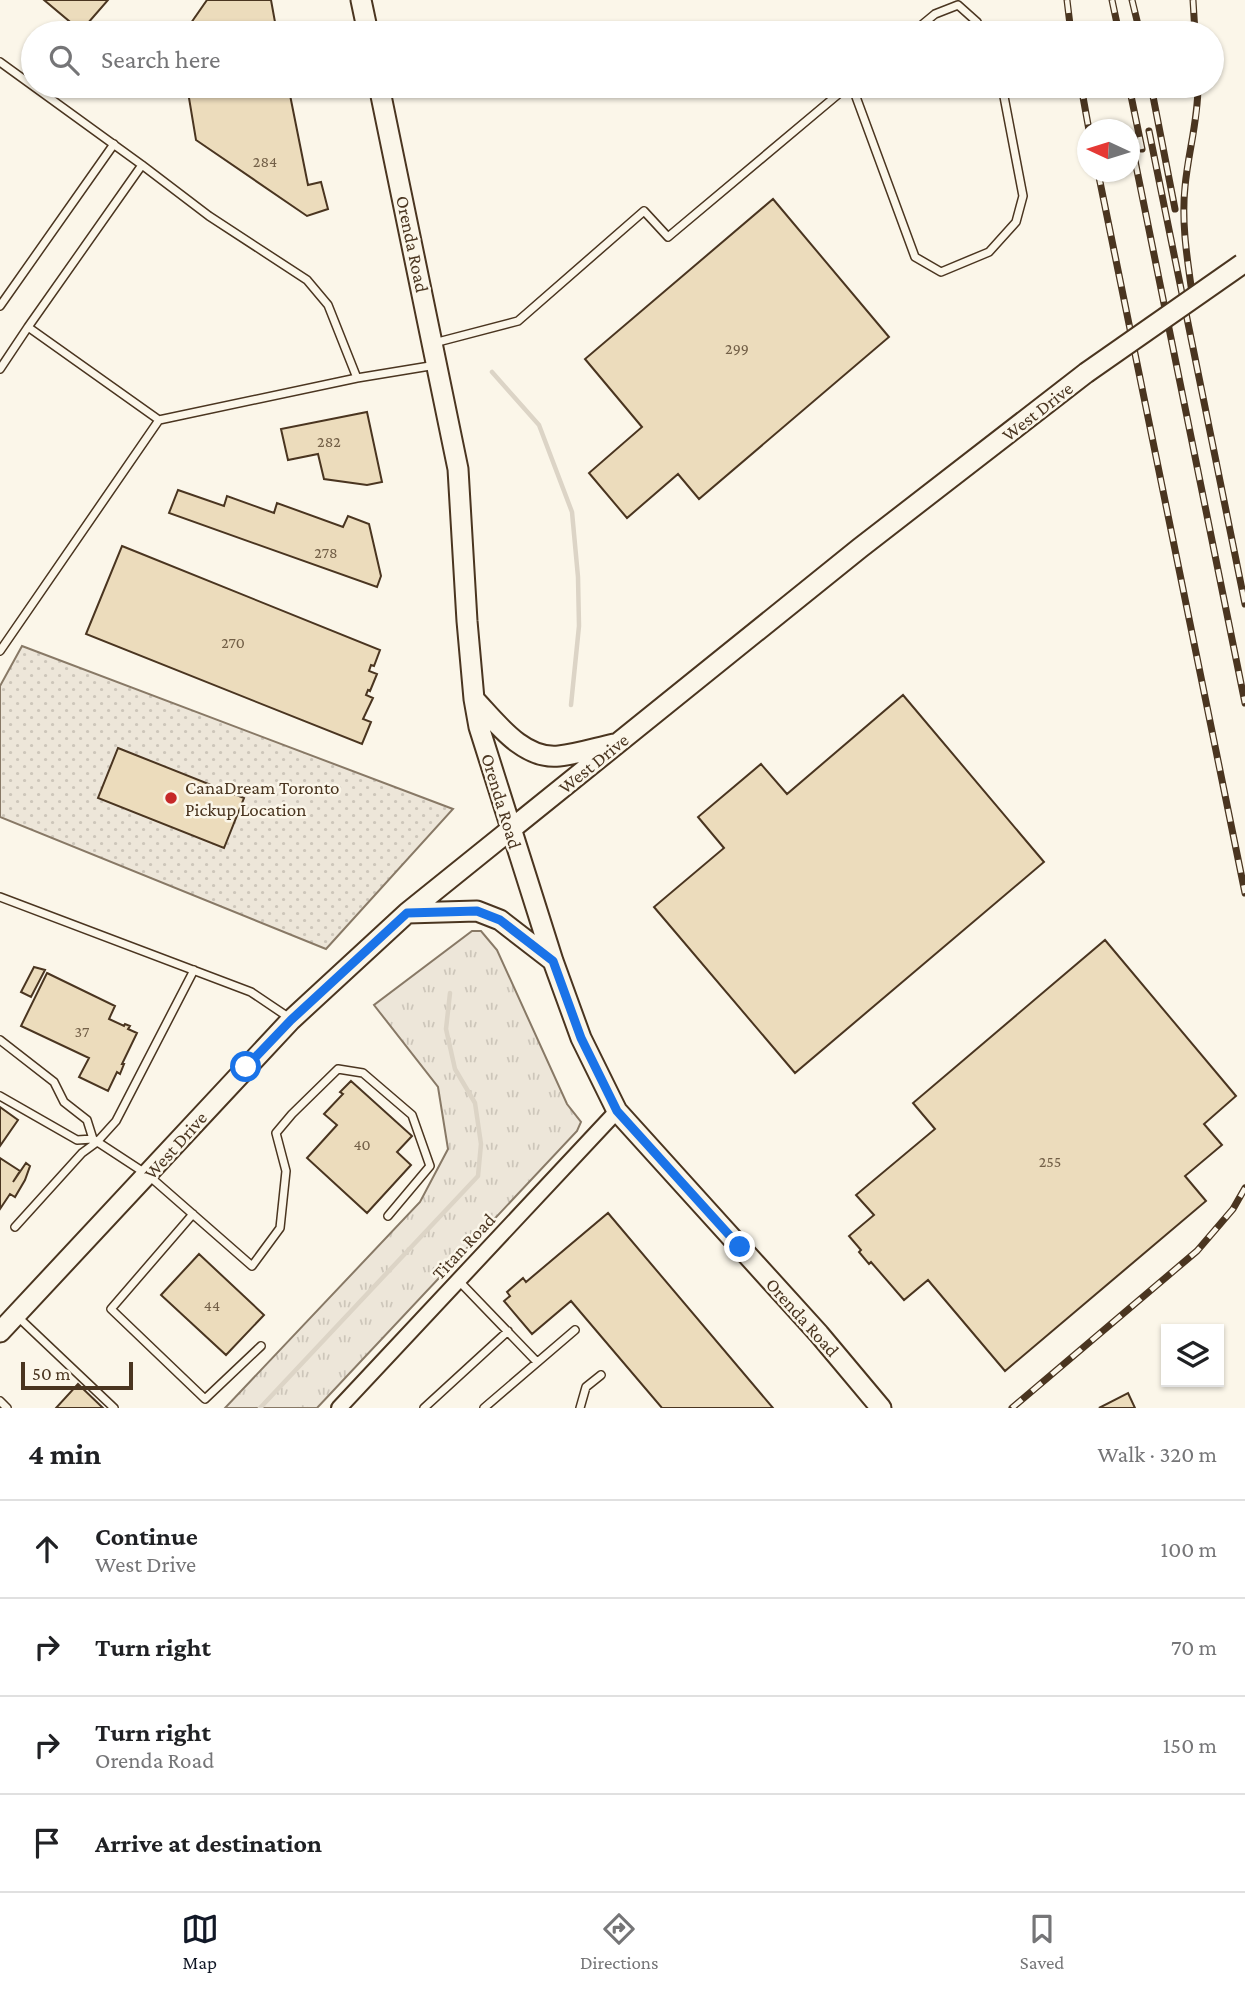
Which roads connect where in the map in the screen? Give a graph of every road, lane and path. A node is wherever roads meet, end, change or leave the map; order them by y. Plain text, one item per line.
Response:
1 (361, 0) edge
2 (365, 21) edge
3 (927, 21) edge
4 (976, 21) edge
5 (0, 62) edge
6 (21, 77) edge
7 (50, 98) edge
8 (382, 98) edge
9 (836, 98) edge
10 (855, 98) edge
11 (1004, 98) edge
12 (114, 144) junction
13 (142, 165) junction
14 (1243, 262) edge
15 (0, 306) edge
16 (28, 327) junction
17 (433, 343) junction
18 (438, 364) junction
19 (0, 369) edge
20 (357, 378) junction
21 (159, 420) junction
22 (0, 651) edge
23 (474, 699) junction
24 (618, 743) junction
25 (511, 830) junction
26 (0, 897) edge
27 (407, 913) junction
28 (553, 961) junction
29 (194, 971) junction
30 (291, 1020) junction
31 (0, 1040) edge
32 (0, 1096) edge
33 (617, 1111) junction
34 (95, 1141) junction
35 (148, 1175) junction
36 (193, 1214) junction
37 (388, 1216) dead end
38 (15, 1227) dead end
39 (458, 1280) junction
40 (5, 1325) edge
41 (575, 1330) dead end
42 (508, 1331) junction
43 (261, 1346) dead end
44 (537, 1362) junction
45 (601, 1375) dead end
46 (0, 1401) edge
47 (7, 1408) edge
48 (114, 1408) edge
49 (339, 1408) edge
50 (424, 1408) edge
51 (484, 1408) edge
52 (580, 1408) edge
53 (881, 1408) edge

1 - 2 street
3 - 4 lane
5 - 6 lane
7 - 12 lane
8 - 17 street, Orenda Road
9 - 17 lane
10 - 11 lane
12 - 13 lane
12 - 15 lane
13 - 16 lane
13 - 20 lane
14 - 24 street, West Drive, bridge
16 - 19 lane
16 - 21 lane
17 - 18 street, Orenda Road
18 - 20 lane
18 - 23 street, Orenda Road
20 - 21 lane
21 - 22 lane
23 - 24 street
23 - 25 street, Orenda Road
24 - 25 street, West Drive
25 - 27 street, West Drive
25 - 28 street, Orenda Road
26 - 29 lane
27 - 28 street
27 - 30 street, West Drive
28 - 33 street, Orenda Road
29 - 30 lane
29 - 34 lane
30 - 35 street, West Drive
31 - 34 lane
32 - 34 lane
33 - 39 street, Titan Road
33 - 53 street, Orenda Road
34 - 35 lane
34 - 38 lane
35 - 36 lane
35 - 40 street, West Drive
36 - 37 lane
36 - 43 lane
39 - 42 lane
39 - 49 street, Titan Road
40 - 48 lane
41 - 44 lane
42 - 44 lane
42 - 50 lane
44 - 51 lane
45 - 52 lane
46 - 47 lane

